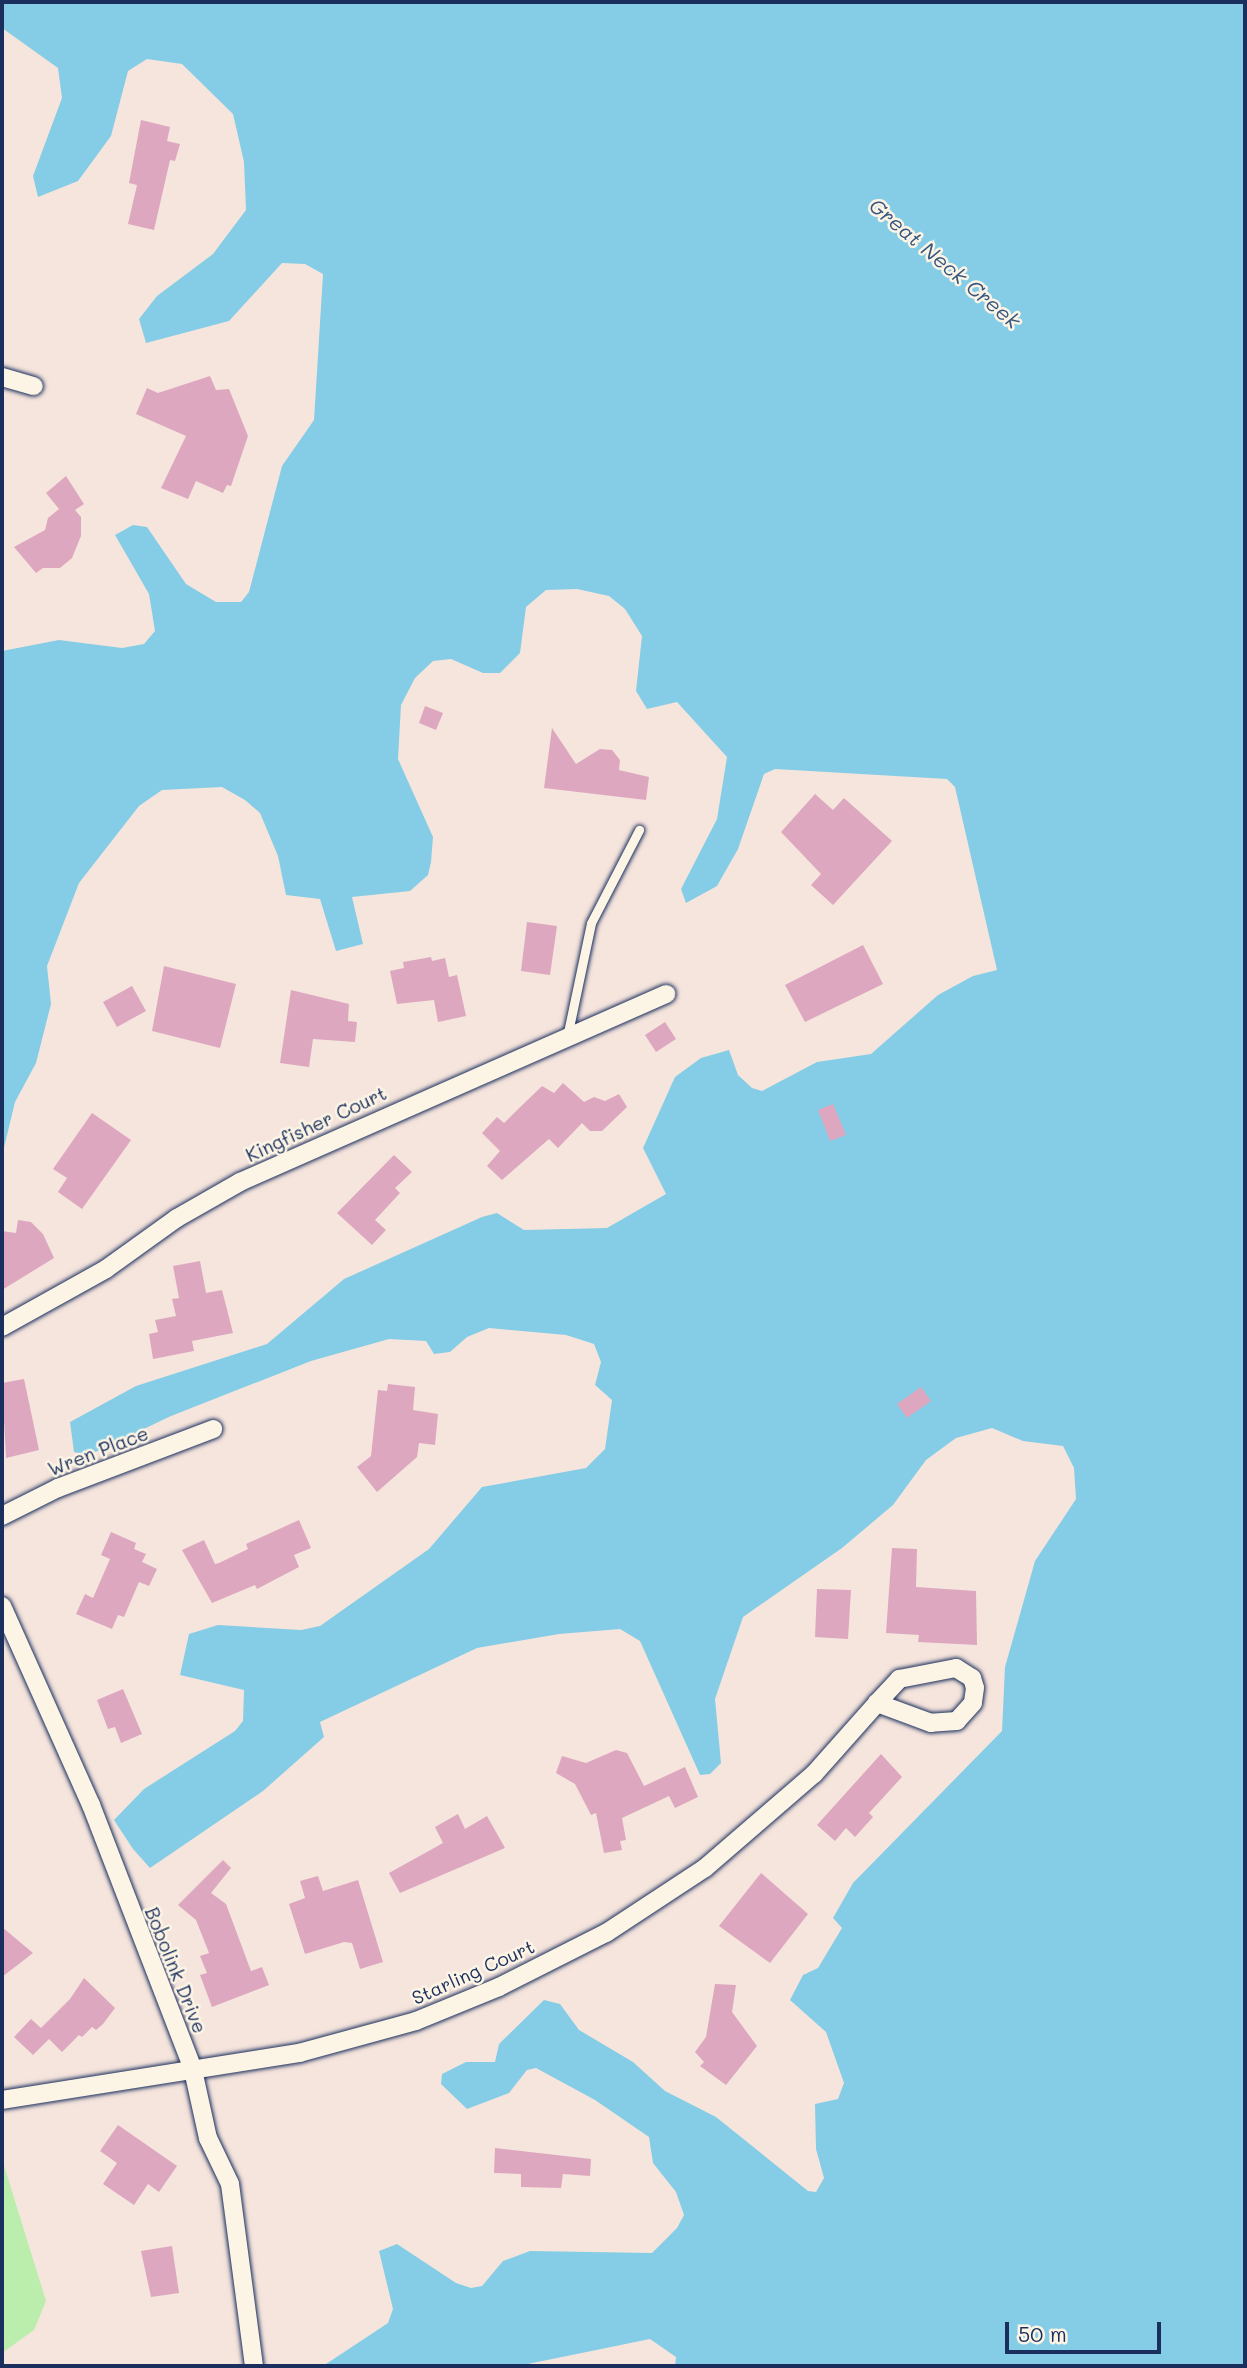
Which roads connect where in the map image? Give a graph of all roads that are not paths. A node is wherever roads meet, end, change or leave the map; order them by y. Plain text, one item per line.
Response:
1 (2, 377) edge
2 (34, 386) dead end
3 (639, 830) dead end
4 (666, 994) dead end
5 (567, 1038) junction
6 (2, 1328) edge
7 (213, 1429) dead end
8 (2, 1516) edge
9 (2, 1606) edge
10 (877, 1703) junction
11 (193, 2070) junction
12 (2, 2100) edge
13 (254, 2366) edge

1 - 2 street
3 - 5 lane
4 - 5 street, Kingfisher Court
5 - 6 street, Kingfisher Court
7 - 8 street, Wren Place
9 - 11 street, Bobolink Drive
10 - 10 street, Starling Court
10 - 11 street, Starling Court
11 - 12 street, Starling Court
11 - 13 street, Bobolink Drive

